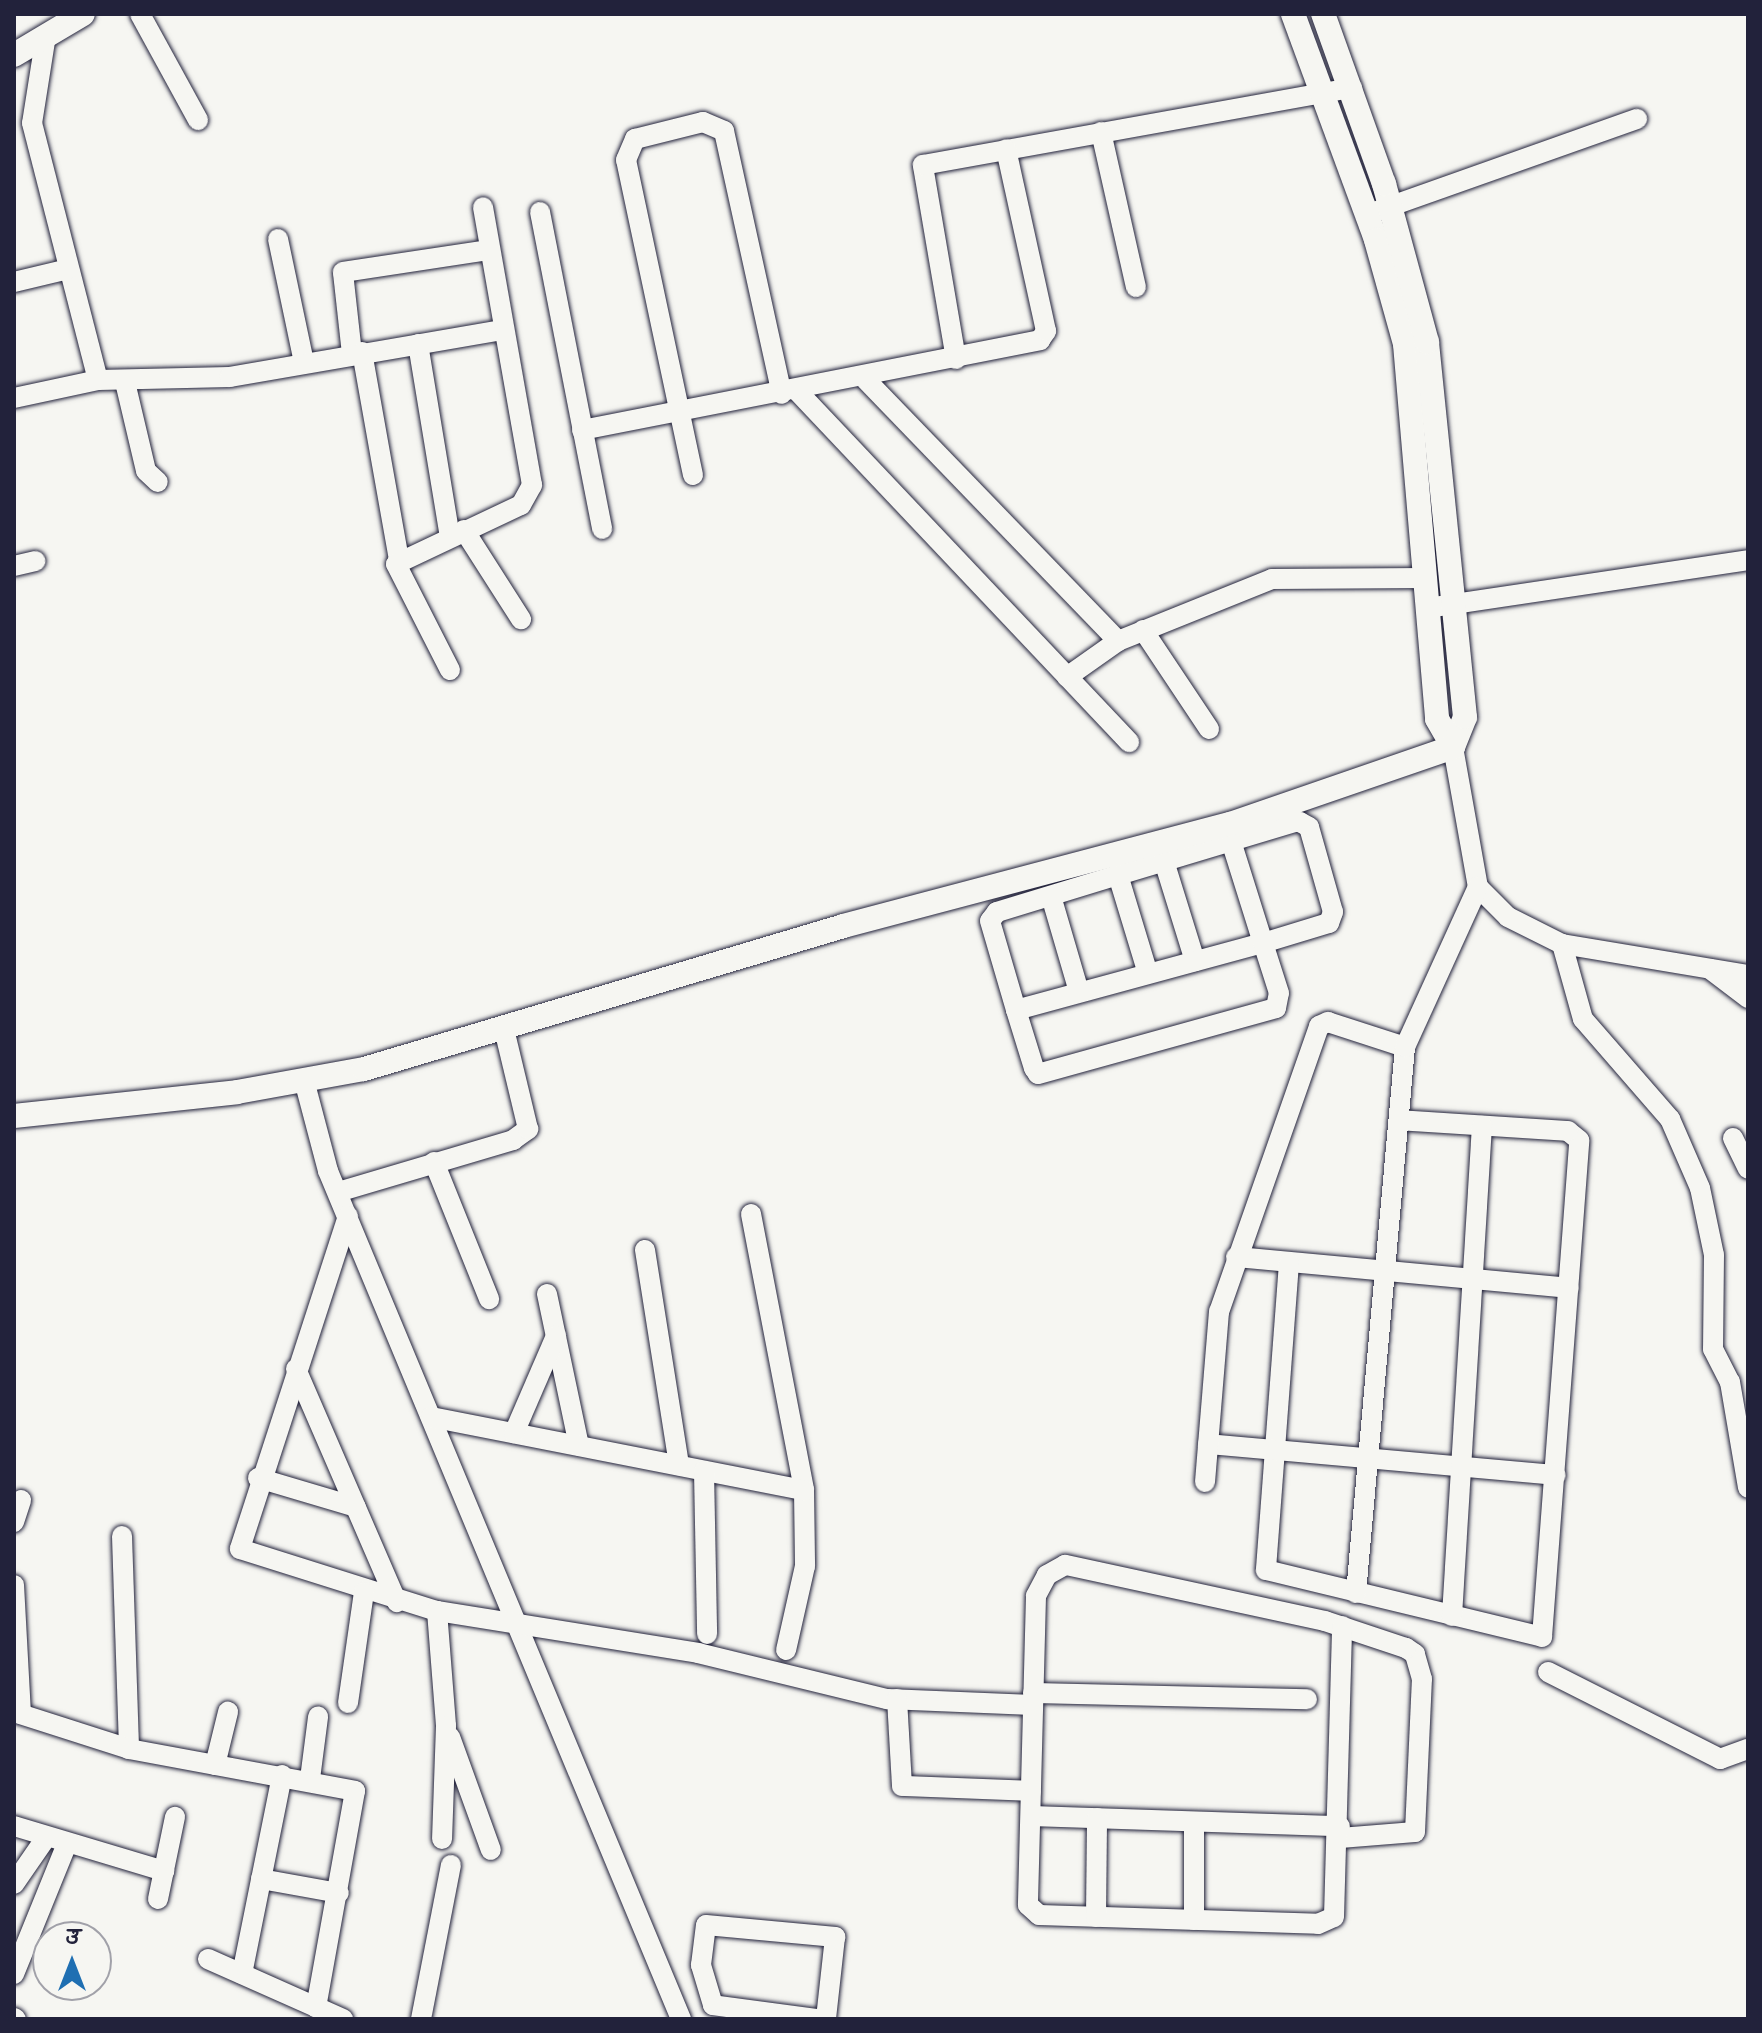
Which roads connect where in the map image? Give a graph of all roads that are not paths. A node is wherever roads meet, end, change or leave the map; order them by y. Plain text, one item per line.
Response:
1 (83, 14) edge
2 (140, 14) edge
3 (1293, 14) edge
4 (1323, 14) edge
5 (46, 35) junction
6 (14, 55) edge
7 (1352, 88) junction
8 (1324, 93) junction
9 (1637, 119) dead end
10 (198, 120) dead end
11 (1101, 132) junction
12 (1006, 149) junction
13 (1390, 206) junction
14 (483, 207) dead end
15 (540, 212) dead end
16 (1366, 214) junction
17 (278, 239) dead end
18 (489, 250) junction
19 (68, 269) junction
20 (14, 282) edge
21 (1136, 287) dead end
22 (503, 330) junction
23 (418, 344) junction
24 (357, 353) junction
25 (956, 359) junction
26 (304, 362) junction
27 (98, 380) junction
28 (866, 380) junction
29 (125, 382) junction
30 (790, 393) junction
31 (14, 398) edge
32 (681, 412) junction
33 (582, 430) junction
34 (693, 475) dead end
35 (158, 482) dead end
36 (602, 529) dead end
37 (457, 534) junction
38 (399, 559) junction
39 (1748, 560) edge
40 (35, 561) dead end
41 (14, 566) edge
42 (1424, 578) junction
43 (1456, 606) junction
44 (1428, 608) junction
45 (521, 619) dead end
46 (1143, 630) junction
47 (1118, 641) junction
48 (450, 670) dead end
49 (1067, 677) junction
50 (1209, 729) dead end
51 (1129, 742) dead end
52 (1453, 747) junction
53 (1231, 841) junction
54 (1149, 859) junction
55 (1118, 875) junction
56 (1478, 887) junction
57 (1051, 896) junction
58 (1263, 943) junction
59 (1562, 944) junction
60 (1195, 961) junction
61 (1707, 967) junction
62 (1148, 974) junction
63 (1748, 975) edge
64 (1079, 992) junction
65 (1748, 998) edge
66 (1016, 1010) junction
67 (504, 1029) junction
68 (1405, 1047) junction
69 (304, 1080) junction
70 (14, 1116) edge
71 (1399, 1120) junction
72 (1482, 1126) junction
73 (1733, 1138) dead end
74 (434, 1162) junction
75 (1748, 1169) edge
76 (338, 1192) junction
77 (751, 1214) dead end
78 (348, 1216) junction
79 (645, 1250) dead end
80 (1236, 1257) junction
81 (1289, 1263) junction
82 (1385, 1272) junction
83 (1473, 1280) junction
84 (1569, 1288) junction
85 (547, 1294) dead end
86 (489, 1299) dead end
87 (556, 1336) junction
88 (296, 1369) junction
89 (431, 1417) junction
90 (514, 1433) junction
91 (1208, 1444) junction
92 (579, 1446) junction
93 (1275, 1451) junction
94 (1368, 1458) junction
95 (679, 1465) junction
96 (1461, 1467) junction
97 (704, 1471) junction
98 (1556, 1475) junction
99 (258, 1478) junction
100 (1205, 1482) dead end
101 (1748, 1487) edge
102 (804, 1490) junction
103 (21, 1500) dead end
104 (356, 1507) junction
105 (14, 1522) edge
106 (122, 1536) dead end
107 (14, 1585) edge
108 (364, 1592) junction
109 (1356, 1593) junction
110 (397, 1602) junction
111 (437, 1611) junction
112 (1452, 1616) junction
113 (514, 1624) junction
114 (1342, 1626) junction
115 (707, 1634) dead end
116 (786, 1650) dead end
117 (1548, 1672) dead end
118 (897, 1699) junction
119 (1033, 1699) junction
120 (1307, 1699) dead end
121 (348, 1703) dead end
122 (228, 1712) dead end
123 (18, 1713) edge
124 (318, 1717) dead end
125 (446, 1726) junction
126 (129, 1749) junction
127 (1748, 1749) edge
128 (215, 1765) junction
129 (282, 1775) junction
130 (310, 1779) junction
131 (1031, 1791) junction
132 (1031, 1816) junction
133 (175, 1817) dead end
134 (1097, 1818) junction
135 (1194, 1822) junction
136 (14, 1826) edge
137 (1340, 1832) junction
138 (45, 1839) junction
139 (442, 1839) dead end
140 (66, 1846) junction
141 (491, 1850) dead end
142 (451, 1865) dead end
143 (164, 1871) junction
144 (261, 1879) junction
145 (14, 1884) edge
146 (339, 1893) junction
147 (158, 1899) dead end
148 (1096, 1917) junction
149 (1194, 1920) junction
150 (208, 1959) dead end
151 (701, 1965) junction
152 (14, 1974) edge
153 (242, 1974) junction
154 (664, 1974) junction
155 (316, 2008) junction
156 (343, 2019) edge
157 (421, 2019) edge
158 (681, 2019) edge
159 (816, 2019) edge
160 (826, 2019) edge

1 - 5 street
2 - 10 street
3 - 8 street
4 - 7 street
5 - 6 street
5 - 19 street
7 - 8 street
7 - 13 street
8 - 11 street
8 - 16 street
9 - 13 street
11 - 12 street
11 - 21 street
12 - 25 street
12 - 25 street
13 - 16 street
13 - 43 street
14 - 18 street
15 - 33 street
16 - 42 street
17 - 26 street
18 - 22 street
18 - 24 street
19 - 20 street
19 - 27 street
22 - 23 street
22 - 37 street
23 - 24 street
23 - 37 street
24 - 26 street
24 - 38 street
25 - 28 street
26 - 29 street
27 - 29 street
27 - 31 street
28 - 30 street
28 - 47 street
29 - 35 street
30 - 32 street
30 - 32 street
30 - 49 street
32 - 33 street
32 - 34 street
33 - 36 street
37 - 38 street
37 - 45 street
38 - 48 street
39 - 43 street
40 - 41 street
42 - 44 street
42 - 46 street
43 - 44 street
43 - 52 street
44 - 52 street
46 - 47 street
46 - 50 street
47 - 49 street
49 - 51 street
52 - 54 street
52 - 56 street
53 - 54 street
53 - 58 street
53 - 58 street
54 - 55 street
54 - 60 street
54 - 67 street
55 - 57 street
55 - 62 street
56 - 59 street
56 - 68 street
57 - 64 street
57 - 66 street
58 - 60 street
58 - 66 street
59 - 61 street
59 - 101 street
60 - 62 street
61 - 63 street
61 - 65 street
62 - 64 street
64 - 66 street
67 - 69 street
67 - 74 street
68 - 71 street
68 - 80 street
69 - 70 street
69 - 76 street
71 - 72 street
71 - 82 street
72 - 83 street
72 - 84 street
73 - 75 street
74 - 76 street
74 - 86 street
76 - 78 street
77 - 102 street
78 - 88 street
78 - 89 street
79 - 95 street
80 - 81 street
80 - 91 street
81 - 82 street
81 - 93 street
82 - 83 street
82 - 94 street
83 - 84 street
83 - 96 street
84 - 98 street
85 - 87 street
87 - 90 street
87 - 92 street
88 - 99 street
88 - 104 street
89 - 90 street
89 - 113 street
90 - 92 street
91 - 93 street
91 - 100 street
92 - 95 street
93 - 94 street
93 - 109 street
94 - 96 street
94 - 109 street
95 - 97 street
96 - 98 street
96 - 112 street
97 - 102 street
97 - 115 street
98 - 112 street
99 - 104 street
99 - 108 street
102 - 116 street
103 - 105 street
104 - 110 street
106 - 126 street
107 - 123 street
108 - 110 street
108 - 121 street
109 - 112 street
110 - 111 street
111 - 113 street
111 - 125 street
113 - 118 street
113 - 154 street
114 - 119 street
114 - 137 street
114 - 137 street
117 - 127 street
118 - 119 street
118 - 131 street
119 - 120 street
119 - 131 street
122 - 128 street
123 - 126 street
124 - 130 street
125 - 139 street
125 - 141 street
126 - 128 street
128 - 129 street
129 - 130 street
129 - 144 street
130 - 146 street
131 - 132 street
132 - 134 street
132 - 148 street
133 - 143 street
134 - 135 street
134 - 148 street
135 - 137 street
135 - 149 street
136 - 138 street
137 - 149 street
138 - 140 street
138 - 145 street
140 - 143 street
140 - 152 street
142 - 157 street
143 - 147 street
144 - 146 street
144 - 153 street
146 - 155 street
148 - 149 street
150 - 153 street
151 - 154 street
151 - 159 street
151 - 160 street
153 - 155 street
154 - 158 street
155 - 156 street

